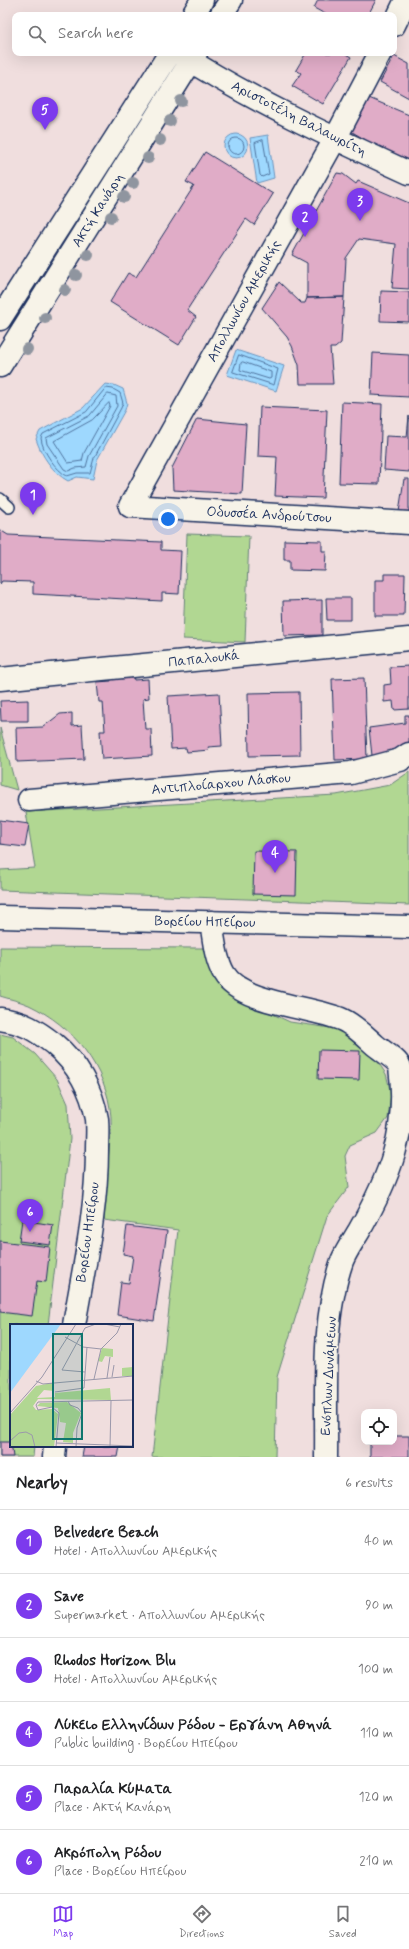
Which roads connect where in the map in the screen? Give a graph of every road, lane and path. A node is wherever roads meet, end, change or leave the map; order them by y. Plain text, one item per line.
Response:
1 (202, 0) edge
2 (231, 0) edge
3 (406, 0) edge
4 (195, 12) edge
5 (223, 12) edge
6 (397, 19) edge
7 (168, 56) edge
8 (188, 56) edge
9 (378, 56) edge
10 (335, 139) junction
11 (409, 173) edge
12 (0, 319) edge
13 (0, 366) edge
14 (0, 499) edge
15 (130, 506) joint
16 (9, 507) dead end
17 (409, 523) edge
18 (409, 639) edge
19 (0, 679) edge
20 (409, 754) edge
21 (29, 800) dead end
22 (0, 917) edge
23 (211, 922) junction
24 (409, 927) edge
25 (0, 1019) edge
26 (74, 1324) edge
27 (56, 1447) edge
28 (54, 1457) edge
29 (326, 1457) edge

1 - 4 street
2 - 5 street
3 - 6 street
7 - 12 street, Ακτή Κανάρη
8 - 10 street, Αριστοτέλη Βαλαωρίτη
8 - 13 street, Ακτή Κανάρη
9 - 10 street, Απολλωνίου Αμερικής
10 - 11 street, Αριστοτέλη Βαλαωρίτη
10 - 15 street, Απολλωνίου Αμερικής
14 - 16 lane
15 - 17 street, Οδυσσέα Ανδρούτσου
18 - 19 street, Παπαλουκά
20 - 21 street, Αντιπλοίαρχου Λάσκου
22 - 23 street, Βορείου Ηπείρου
23 - 24 street, Βορείου Ηπείρου
23 - 29 street, Ενόπλων Δυνάμεων
25 - 26 street, Βορείου Ηπείρου
27 - 28 street

